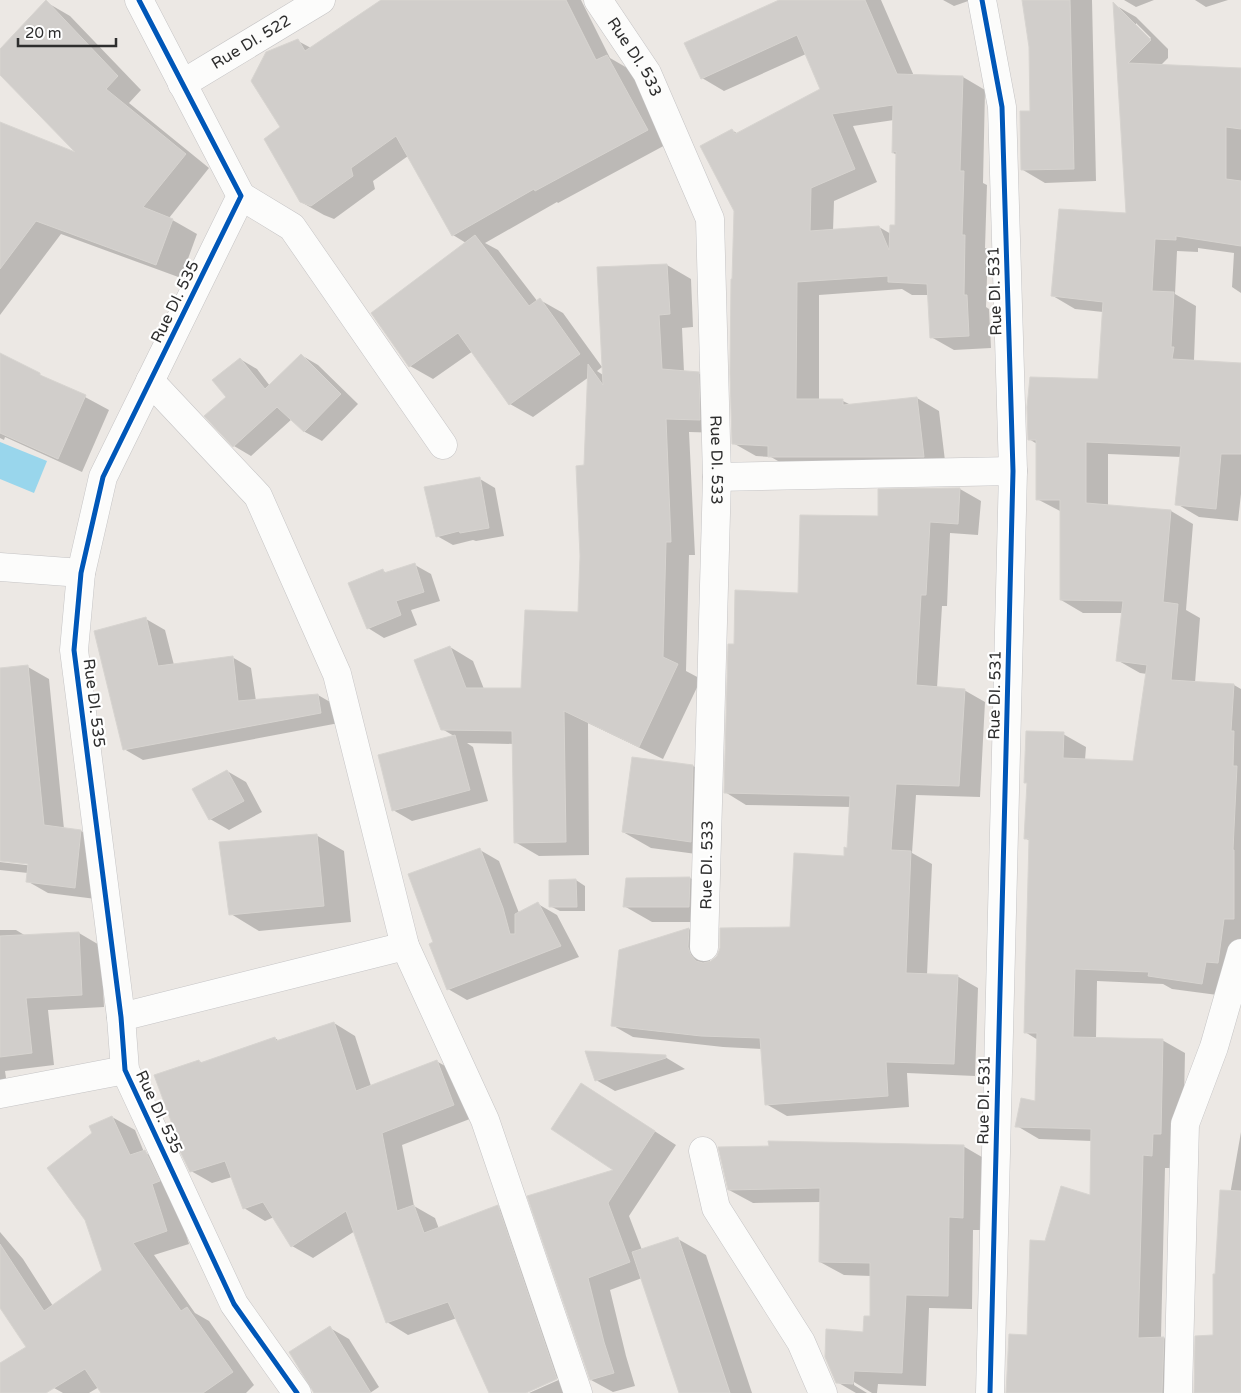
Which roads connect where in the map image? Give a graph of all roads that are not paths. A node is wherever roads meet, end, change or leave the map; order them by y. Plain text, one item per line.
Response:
1 (139, 0) edge
2 (321, 0) edge
3 (598, 0) edge
4 (982, 0) edge
5 (182, 84) junction
6 (241, 196) junction
7 (150, 381) junction
8 (443, 444) dead end
9 (1013, 471) junction
10 (716, 477) junction
11 (0, 567) edge
12 (81, 573) junction
13 (405, 946) junction
14 (704, 948) dead end
15 (1241, 953) edge
16 (121, 1017) junction
17 (125, 1070) junction
18 (0, 1094) edge
19 (703, 1151) dead end
20 (297, 1393) edge
21 (578, 1393) edge
22 (823, 1393) edge
23 (990, 1393) edge
24 (1178, 1393) edge

1 - 5 street
2 - 5 street, Rue DI. 522
3 - 10 street, Rue DI. 533
4 - 9 street, Rue DI. 531
5 - 6 street
6 - 7 street, Rue DI. 535
6 - 8 street
7 - 12 street, Rue DI. 535
7 - 13 street
9 - 10 street
9 - 23 street, Rue DI. 531
10 - 14 street, Rue DI. 533
11 - 12 street
12 - 16 street, Rue DI. 535
13 - 16 street
13 - 21 street
15 - 24 street
16 - 17 street, Rue DI. 535
17 - 18 street
17 - 20 street, Rue DI. 535
19 - 22 street

